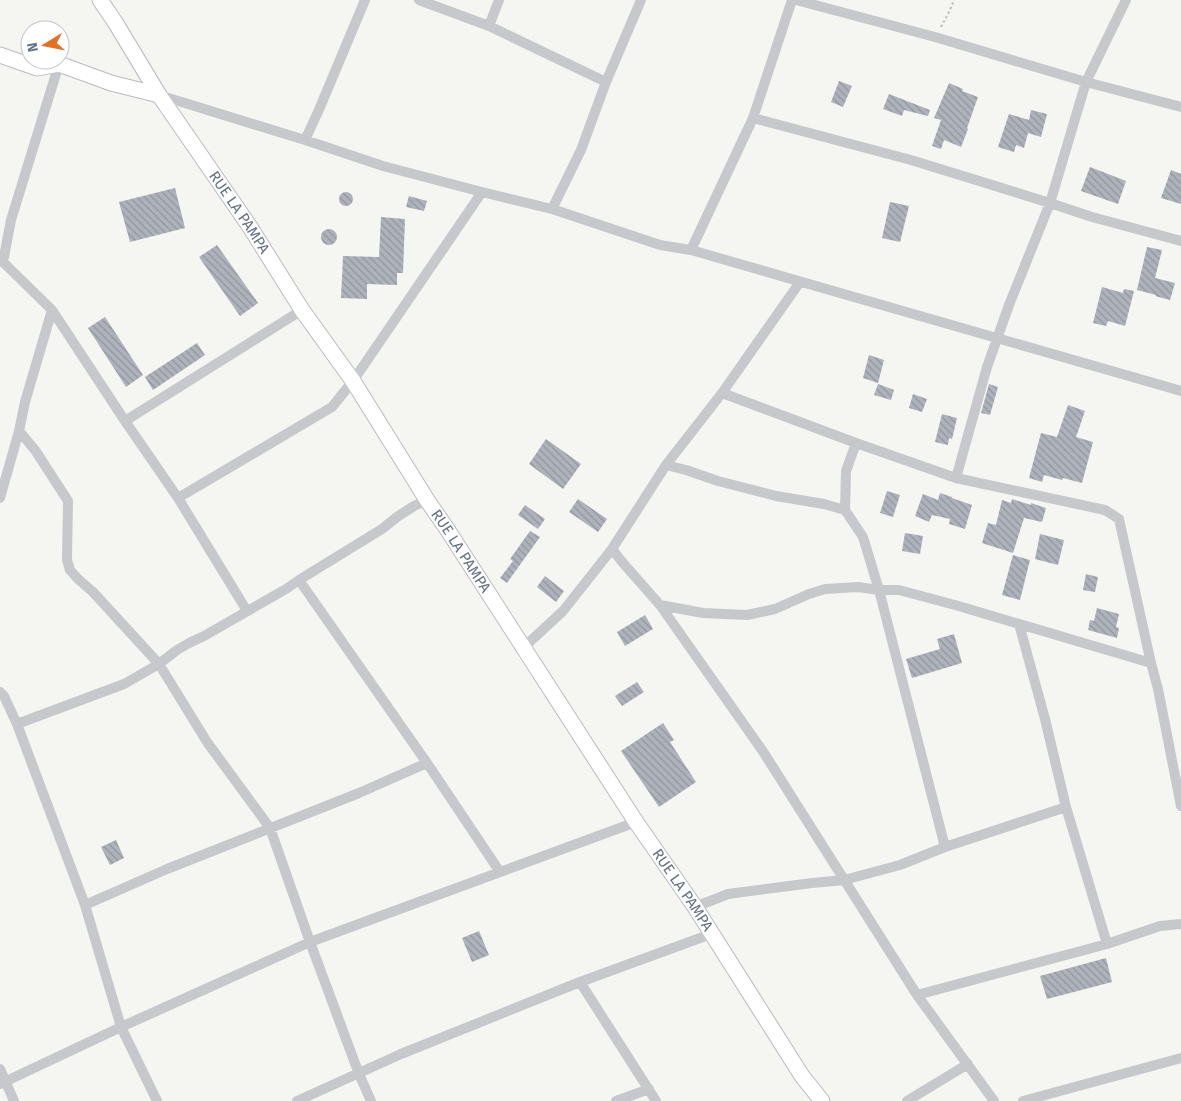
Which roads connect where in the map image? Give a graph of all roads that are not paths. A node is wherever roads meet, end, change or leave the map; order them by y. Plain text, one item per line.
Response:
1 (100, 0) edge
2 (365, 0) edge
3 (419, 0) edge
4 (499, 0) edge
5 (641, 0) edge
6 (794, 0) edge
7 (1126, 0) edge
8 (489, 26) junction
9 (0, 55) edge
10 (20, 62) edge
11 (70, 68) edge
12 (57, 70) edge
13 (606, 82) junction
14 (1086, 82) junction
15 (159, 95) junction
16 (1181, 107) edge
17 (753, 118) junction
18 (305, 140) junction
19 (482, 192) junction
20 (1050, 203) junction
21 (552, 209) junction
22 (11, 220) junction
23 (0, 225) edge
24 (1181, 241) edge
25 (690, 250) junction
26 (800, 282) junction
27 (52, 310) junction
28 (302, 310) junction
29 (997, 338) junction
30 (353, 382) junction
31 (1181, 391) edge
32 (722, 393) junction
33 (125, 421) junction
34 (19, 431) junction
35 (856, 443) junction
36 (666, 465) junction
37 (956, 478) junction
38 (0, 498) edge
39 (178, 498) junction
40 (427, 500) junction
41 (845, 510) junction
42 (612, 549) junction
43 (299, 580) junction
44 (879, 590) junction
45 (660, 605) junction
46 (247, 611) junction
47 (1019, 624) junction
48 (523, 648) junction
49 (1151, 663) junction
50 (159, 664) junction
51 (0, 692) edge
52 (17, 724) junction
53 (427, 763) junction
54 (1181, 806) edge
55 (1066, 807) junction
56 (636, 822) junction
57 (270, 828) junction
58 (945, 847) junction
59 (500, 872) junction
60 (844, 880) junction
61 (84, 905) junction
62 (695, 906) junction
63 (1181, 924) edge
64 (711, 934) junction
65 (310, 942) junction
66 (1107, 944) junction
67 (580, 982) junction
68 (917, 994) junction
69 (121, 1027) junction
70 (1181, 1058) edge
71 (968, 1064) junction
72 (0, 1069) edge
73 (359, 1074) junction
74 (3, 1083) edge
75 (649, 1089) junction
76 (14, 1101) edge
77 (157, 1101) edge
78 (297, 1101) edge
79 (370, 1101) edge
80 (616, 1101) edge
81 (656, 1101) edge
82 (822, 1101) edge
83 (907, 1101) edge
84 (994, 1101) edge
85 (1023, 1101) edge

1 - 15 street, RUE LA PAMPA
2 - 18 street
3 - 8 street
4 - 8 street
5 - 13 street
6 - 14 street
6 - 17 street
7 - 14 street
8 - 13 street
9 - 10 street
11 - 15 street
12 - 22 street
13 - 21 street
14 - 16 street
14 - 20 street
15 - 18 street
15 - 28 street, RUE LA PAMPA
17 - 20 street
17 - 25 street
18 - 19 street
19 - 21 street
19 - 30 street
20 - 24 street
20 - 29 street
21 - 25 street
22 - 23 street
22 - 27 street
25 - 26 street
26 - 29 street
26 - 32 street
27 - 33 street
27 - 34 street
28 - 30 street, RUE LA PAMPA
28 - 33 street
29 - 31 street
29 - 37 street
30 - 39 street
30 - 40 street, RUE LA PAMPA
32 - 35 street
32 - 36 street
33 - 39 street
34 - 38 street
34 - 50 street
35 - 37 street
35 - 41 street
36 - 41 street
36 - 42 street
37 - 49 street
39 - 46 street
40 - 43 street
40 - 48 street, RUE LA PAMPA
41 - 44 street
42 - 45 street
42 - 48 street
43 - 46 street
43 - 53 street
44 - 45 street
44 - 47 street
44 - 58 street
45 - 60 street
46 - 50 street
47 - 49 street
47 - 55 street
48 - 56 street, RUE LA PAMPA
49 - 54 street
50 - 52 street
50 - 57 street
51 - 52 street
52 - 61 street
53 - 57 street
53 - 59 street
55 - 58 street
55 - 66 street
56 - 59 street
56 - 62 street, RUE LA PAMPA
57 - 61 street
57 - 65 street
58 - 60 street
59 - 65 street
60 - 62 street
60 - 68 street
61 - 69 street
62 - 64 street, RUE LA PAMPA
63 - 66 street
64 - 67 street
64 - 82 street, RUE LA PAMPA
65 - 69 street
65 - 73 street
66 - 68 street
67 - 73 street
67 - 75 street
68 - 71 street
69 - 74 street
69 - 77 street
70 - 85 street
71 - 83 street
71 - 84 street
72 - 74 street
73 - 78 street
73 - 79 street
74 - 76 street
75 - 80 street
75 - 81 street

